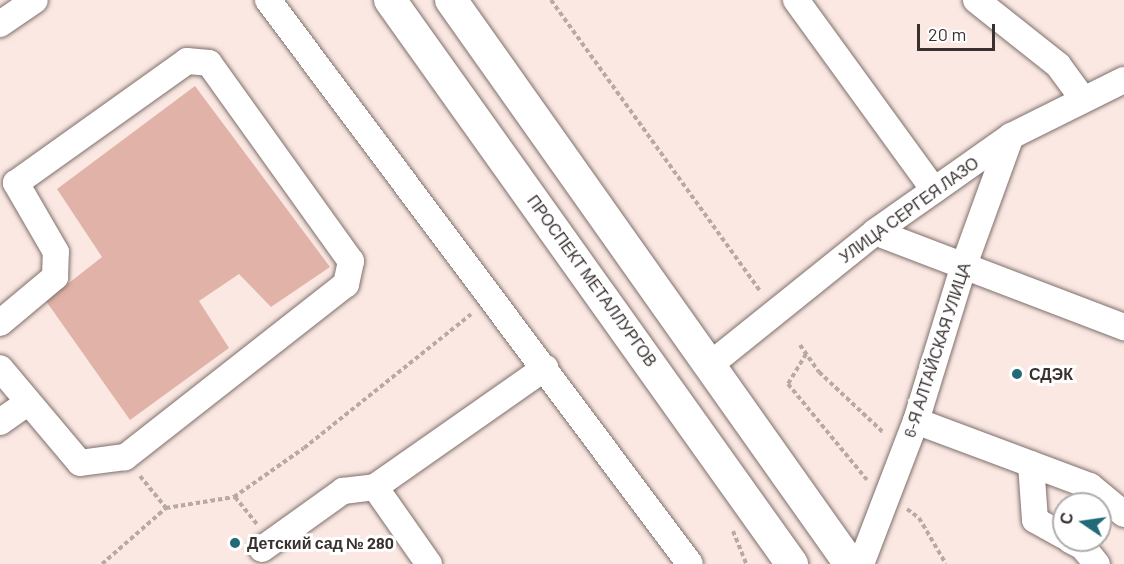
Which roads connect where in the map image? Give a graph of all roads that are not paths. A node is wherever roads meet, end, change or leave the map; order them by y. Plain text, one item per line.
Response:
1 (35, 0) edge
2 (268, 0) edge
3 (390, 0) edge
4 (452, 0) edge
5 (796, 0) edge
6 (976, 0) edge
7 (0, 24) edge
8 (1124, 80) edge
9 (1083, 99) junction
10 (1011, 136) junction
11 (934, 190) junction
12 (875, 232) junction
13 (964, 265) junction
14 (0, 324) edge
15 (1124, 327) edge
16 (711, 364) junction
17 (0, 368) edge
18 (545, 368) junction
19 (676, 399) junction
20 (27, 403) junction
21 (916, 421) junction
22 (0, 422) edge
23 (1031, 464) junction
24 (375, 488) junction
25 (1124, 514) edge
26 (1052, 529) edge
27 (267, 545) road end
28 (1086, 552) edge
29 (429, 564) edge
30 (690, 564) edge
31 (792, 564) edge
32 (850, 564) edge
33 (861, 564) edge
34 (1097, 564) edge

1 - 7 street
2 - 18 street
3 - 19 main road, ПРОСПЕКТ МЕТАЛЛУРГОВ
4 - 16 main road
5 - 11 street
6 - 9 street
8 - 9 street, УЛИЦА СЕРГЕЯ ЛАЗО
9 - 10 street, УЛИЦА СЕРГЕЯ ЛАЗО
10 - 11 street, УЛИЦА СЕРГЕЯ ЛАЗО
10 - 13 street, 6-Я АЛТАЙСКАЯ УЛИЦА
11 - 12 street, УЛИЦА СЕРГЕЯ ЛАЗО
12 - 13 street
12 - 16 street, УЛИЦА СЕРГЕЯ ЛАЗО
13 - 15 street
13 - 21 street, 6-Я АЛТАЙСКАЯ УЛИЦА
14 - 20 street
16 - 19 main road
16 - 32 main road
17 - 20 street
18 - 24 street
18 - 30 street
19 - 31 main road, ПРОСПЕКТ МЕТАЛЛУРГОВ
20 - 22 street
21 - 23 street
21 - 33 street, 6-Я АЛТАЙСКАЯ УЛИЦА
23 - 25 street
23 - 26 street
24 - 27 street
24 - 29 street
28 - 34 street

